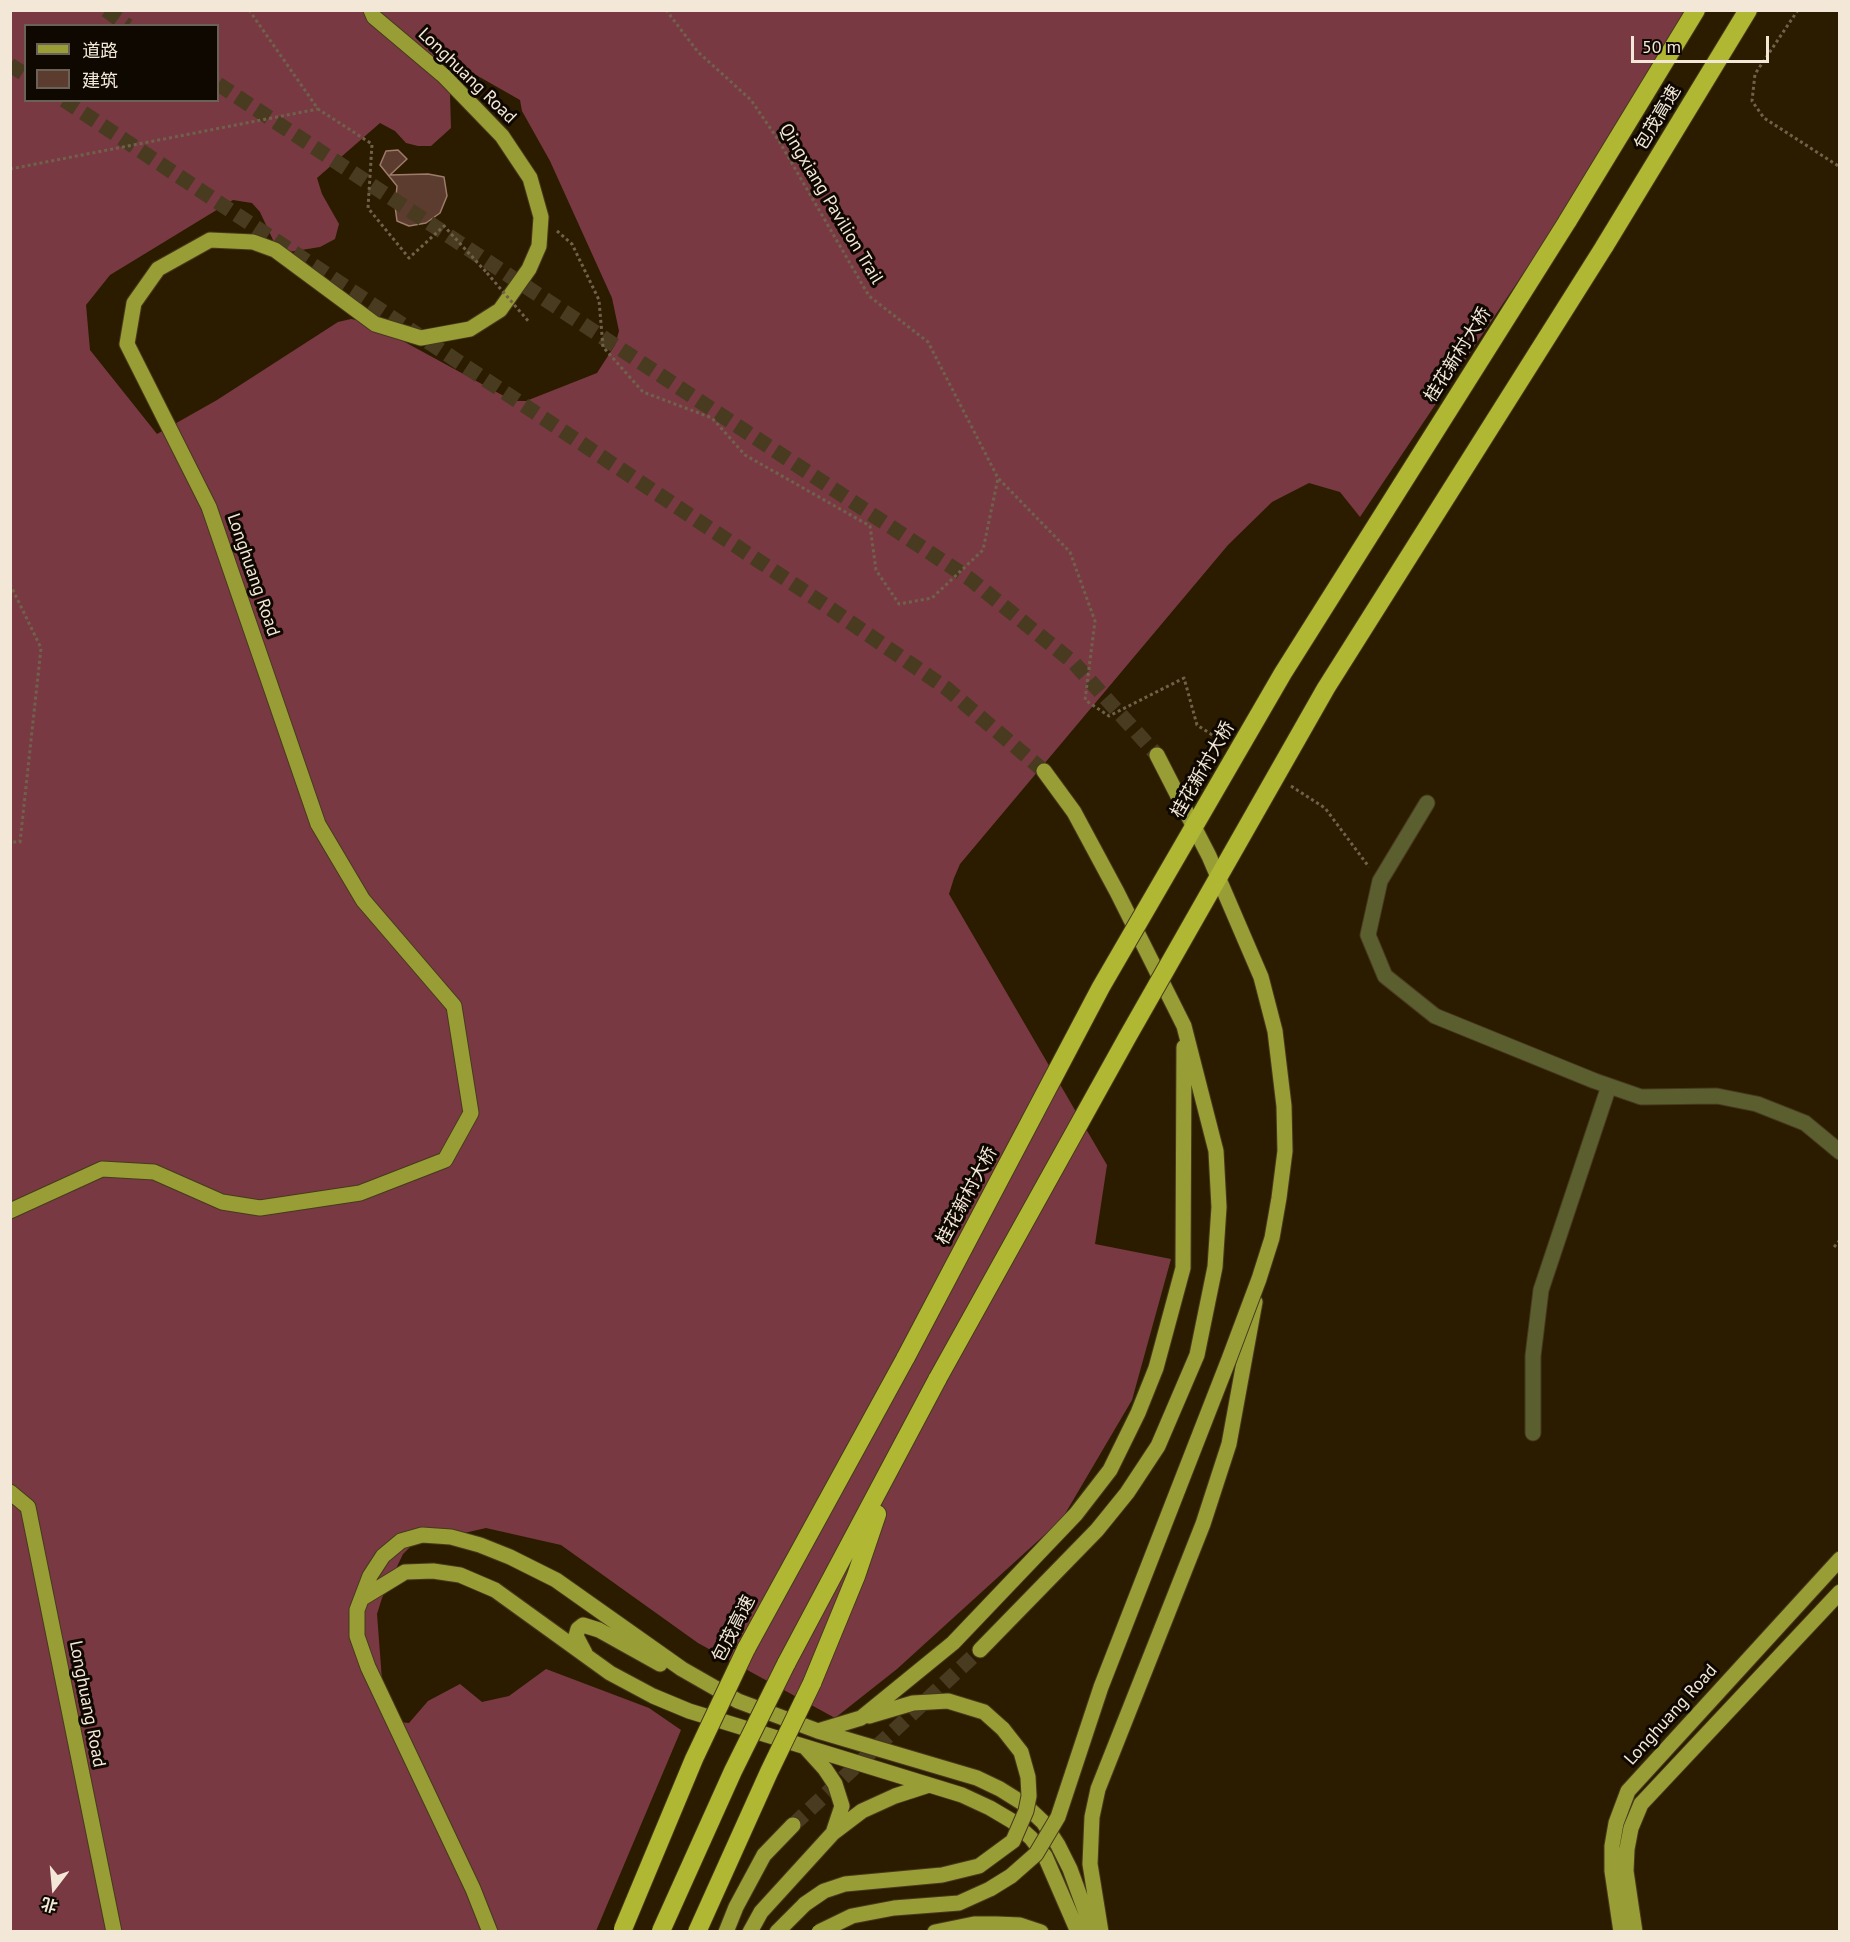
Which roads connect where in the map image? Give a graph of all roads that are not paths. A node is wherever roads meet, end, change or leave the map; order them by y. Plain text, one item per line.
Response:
1 (371, 10) edge
2 (1696, 10) edge
3 (1748, 10) edge
4 (1567, 222) joint
5 (1157, 754) tunnel mouth
6 (1044, 771) tunnel mouth
7 (1427, 802) dead end
8 (1184, 1026) junction
9 (1609, 1086) junction
10 (1839, 1152) edge
11 (10, 1211) edge
12 (1259, 1280) junction
13 (906, 1356) joint
14 (1533, 1433) dead end
15 (895, 1462) junction
16 (10, 1492) edge
17 (1839, 1559) edge
18 (1839, 1592) edge
19 (364, 1597) junction
20 (980, 1650) tunnel mouth
21 (588, 1657) junction
22 (709, 1684) junction
23 (861, 1718) junction
24 (818, 1731) junction
25 (806, 1748) junction
26 (977, 1778) junction
27 (929, 1785) junction
28 (793, 1825) tunnel mouth
29 (833, 1833) junction
30 (622, 1930) edge
31 (661, 1931) edge
32 (114, 1932) edge
33 (490, 1932) edge
34 (696, 1932) edge
35 (726, 1932) edge
36 (750, 1932) edge
37 (777, 1932) edge
38 (819, 1932) edge
39 (935, 1932) edge
40 (1041, 1932) edge
41 (1078, 1932) edge
42 (1093, 1932) edge
43 (1101, 1932) edge
44 (1621, 1932) edge
45 (1635, 1932) edge

1 - 11 main road, Longhuang Road
2 - 4 highway, 包茂高速
3 - 15 highway, 包茂高速, bridge
4 - 13 highway, 桂花新村大桥, bridge
5 - 12 main road, bridge
6 - 8 main road, bridge
7 - 9 street
8 - 20 main road
8 - 23 main road
9 - 10 street
9 - 14 street
12 - 38 main road, bridge
12 - 43 main road, bridge
13 - 30 highway, 包茂高速, bridge
15 - 31 highway, bridge
15 - 34 highway, bridge
16 - 32 main road, Longhuang Road
17 - 44 main road, Longhuang Road
18 - 45 main road, Longhuang Road
19 - 21 main road
19 - 22 main road
19 - 33 main road
21 - 22 main road
21 - 25 main road
22 - 24 main road
23 - 24 main road
23 - 37 main road, bridge
24 - 26 main road
25 - 27 main road
25 - 29 main road
26 - 27 main road
26 - 42 main road
27 - 29 main road
27 - 41 main road
28 - 35 main road
29 - 36 main road
39 - 40 main road

